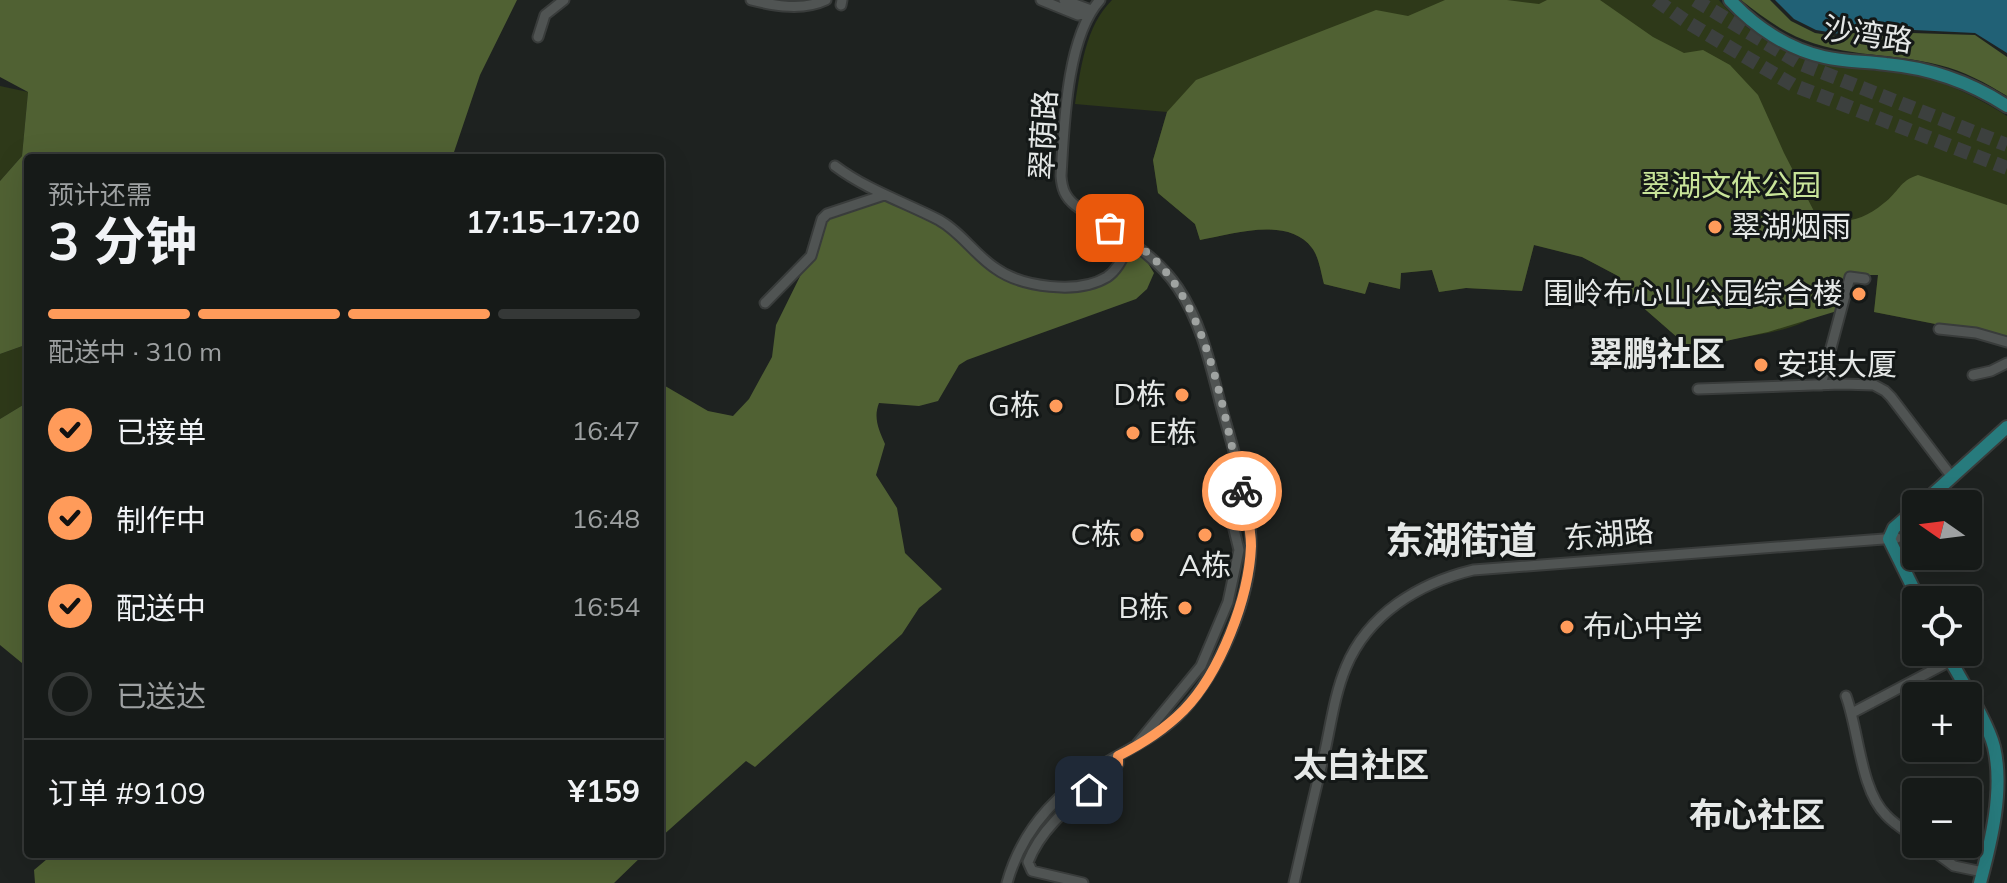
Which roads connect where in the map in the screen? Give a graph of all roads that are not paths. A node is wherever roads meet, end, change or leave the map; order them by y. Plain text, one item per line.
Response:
1 (564, 0) edge
2 (751, 0) edge
3 (826, 0) edge
4 (1041, 0) edge
5 (1064, 0) edge
6 (1100, 0) edge
7 (1730, 0) edge
8 (1091, 10) junction
9 (538, 37) dead end
10 (2007, 106) edge
11 (835, 166) dead end
12 (884, 195) junction
13 (1131, 242) junction
14 (1865, 279) dead end
15 (765, 303) dead end
16 (1939, 329) dead end
17 (2007, 342) edge
18 (2007, 363) edge
19 (1973, 375) dead end
20 (1821, 385) junction
21 (1698, 389) dead end
22 (2007, 427) edge
23 (2007, 436) edge
24 (1952, 477) junction
25 (1222, 480) dead end
26 (1938, 490) edge
27 (1947, 490) edge
28 (1902, 521) edge
29 (1902, 530) edge
30 (1893, 538) junction
31 (1913, 586) edge
32 (1920, 586) edge
33 (1934, 666) edge
34 (1958, 666) edge
35 (1846, 696) dead end
36 (1852, 713) junction
37 (1135, 747) junction
38 (2001, 751) edge
39 (1118, 756) junction
40 (1902, 828) edge
41 (1943, 858) edge
42 (1983, 879) edge
43 (1007, 883) edge
44 (1083, 883) edge
45 (1294, 883) edge

1 - 9 street
2 - 3 street
4 - 8 street
5 - 8 street
6 - 8 street, 翠荫路
7 - 10 main road, 沙湾路
8 - 13 street, 翠荫路
11 - 12 street
12 - 13 street
12 - 15 street
13 - 37 street, 翠荫路
14 - 20 street
16 - 17 street
18 - 19 street
20 - 21 street
20 - 24 street
22 - 24 main road
23 - 27 main road
24 - 26 main road
25 - 37 street
28 - 30 main road
29 - 30 main road
30 - 31 main road
30 - 32 main road
30 - 45 street, 东湖路
33 - 36 street
34 - 38 main road
35 - 36 street
36 - 40 street
37 - 39 street, 翠荫路
38 - 42 main road
39 - 43 street, 翠荫路
39 - 44 street
41 - 42 street

